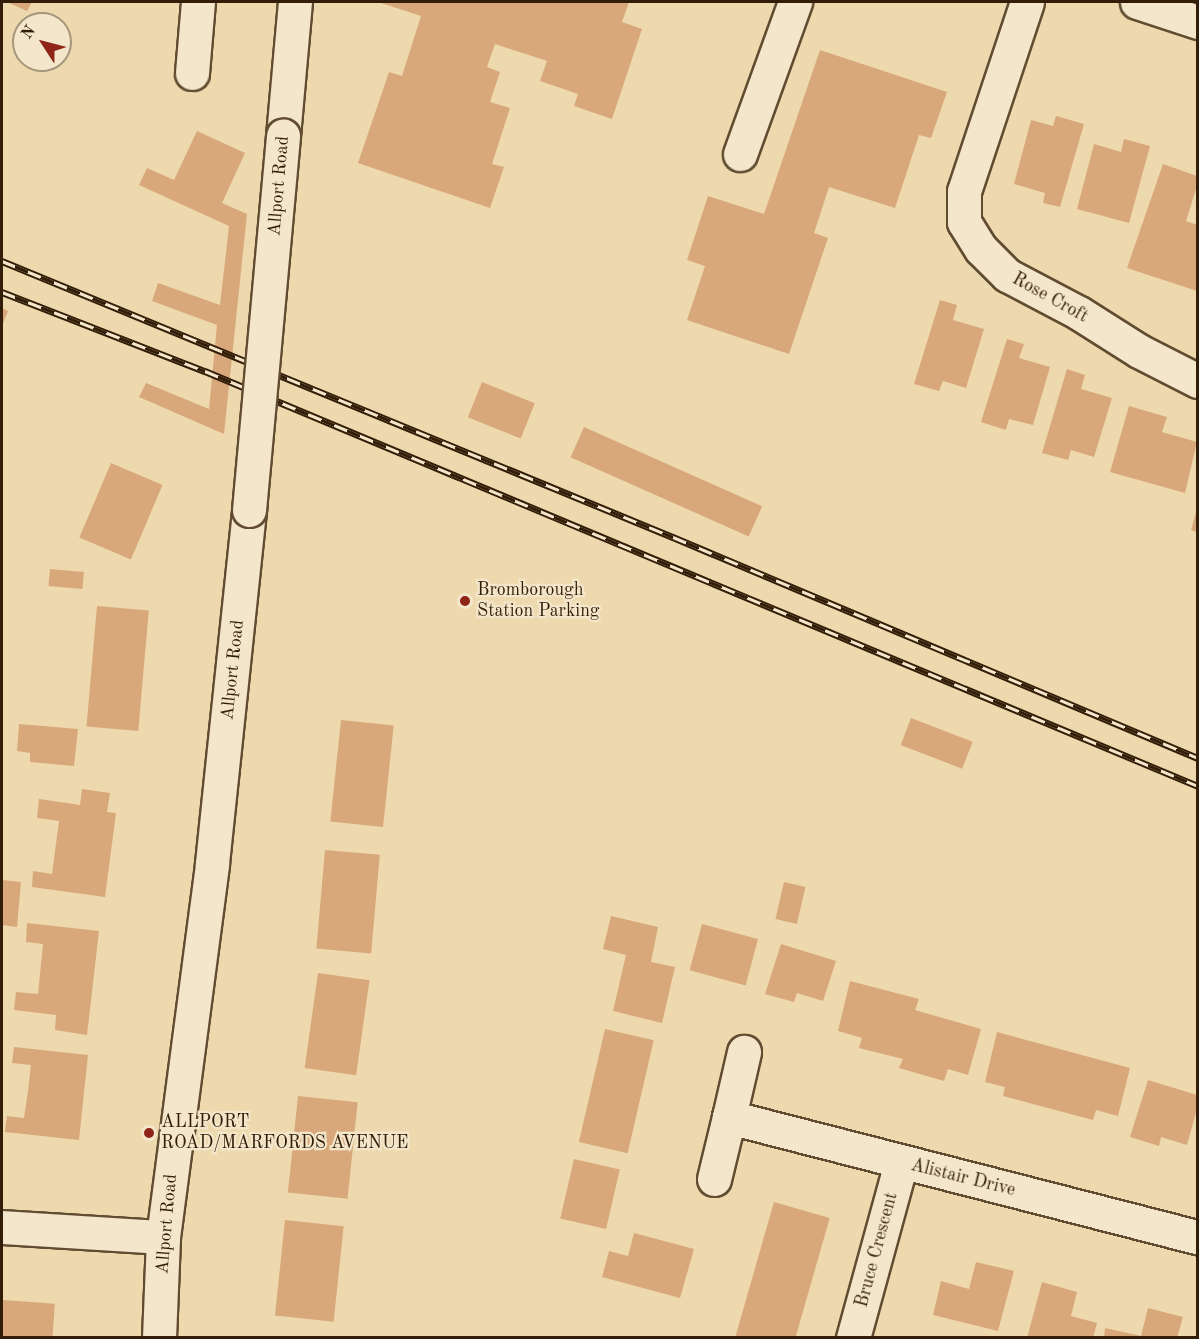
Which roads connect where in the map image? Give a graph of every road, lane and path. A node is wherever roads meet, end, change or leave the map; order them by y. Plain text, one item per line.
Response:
1 (198, 2) edge
2 (295, 2) edge
3 (795, 2) edge
4 (1027, 2) edge
5 (1137, 2) edge
6 (1197, 22) edge
7 (192, 73) dead end
8 (740, 154) dead end
9 (1197, 381) edge
10 (744, 1052) dead end
11 (729, 1117) junction
12 (901, 1162) junction
13 (714, 1179) dead end
14 (2, 1227) edge
15 (163, 1237) junction
16 (1197, 1237) edge
17 (159, 1338) edge
18 (853, 1338) edge

1 - 7 street
2 - 15 street, Allport Road, bridge
3 - 8 street
4 - 9 street, Rose Croft
5 - 6 street
10 - 11 street
11 - 12 street, Alistair Drive
11 - 13 street
12 - 16 street, Alistair Drive
12 - 18 street, Bruce Crescent
14 - 15 street
15 - 17 street, Allport Road

